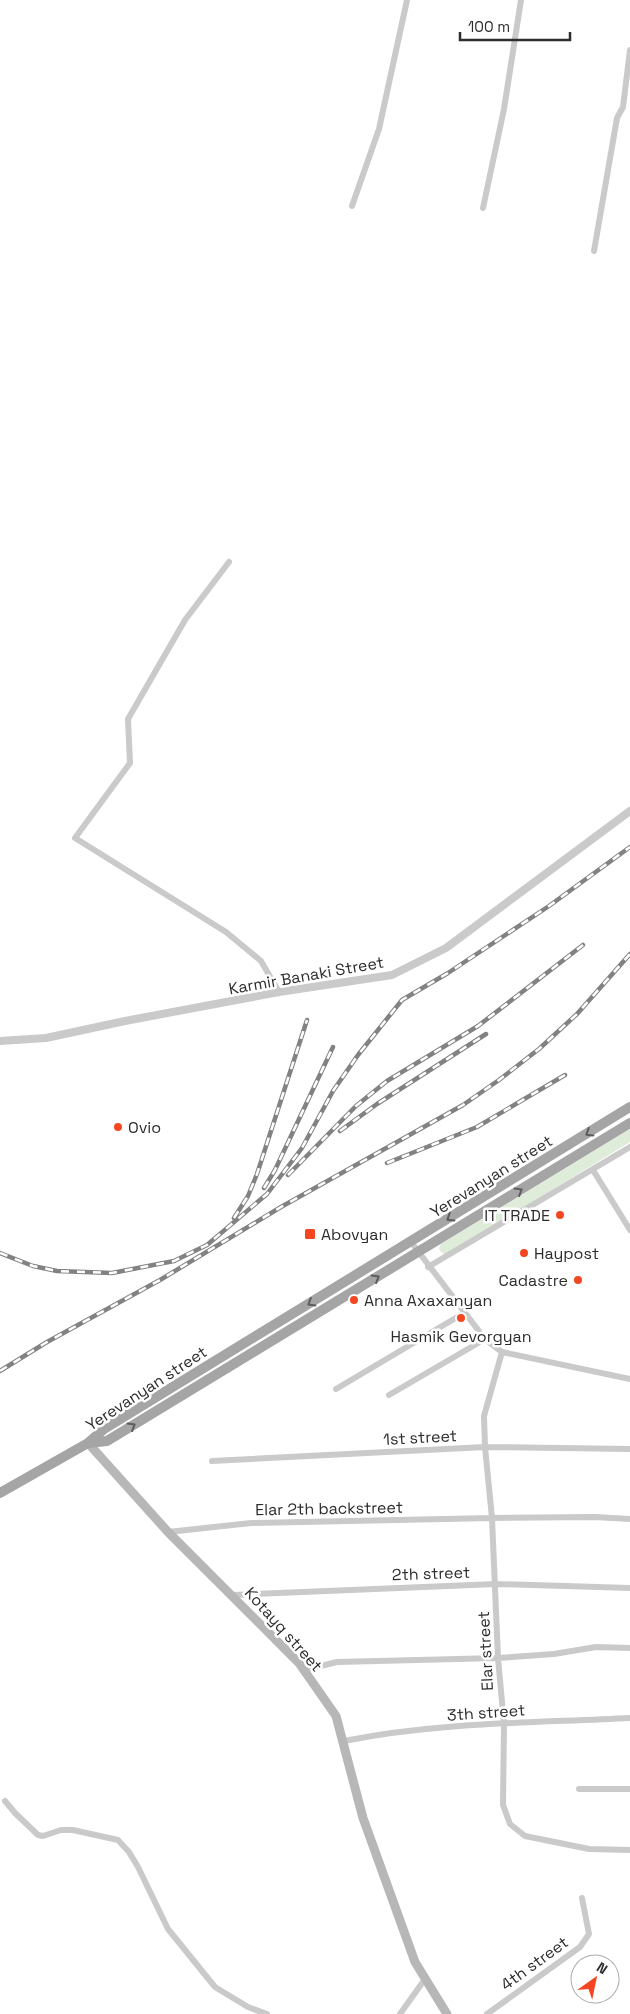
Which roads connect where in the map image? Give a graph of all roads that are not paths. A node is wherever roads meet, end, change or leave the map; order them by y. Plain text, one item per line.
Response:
1 (407, 0) edge
2 (521, 0) edge
3 (630, 50) edge
4 (352, 206) dead end
5 (482, 208) dead end
6 (594, 251) dead end
7 (229, 562) dead end
8 (630, 811) edge
9 (279, 992) junction
10 (0, 1041) edge
11 (630, 1107) edge
12 (630, 1123) edge
13 (630, 1147) edge
14 (593, 1170) junction
15 (630, 1230) edge
16 (411, 1242) junction
17 (418, 1253) junction
18 (428, 1267) junction
19 (464, 1313) junction
20 (484, 1339) junction
21 (502, 1352) junction
22 (630, 1379) edge
23 (336, 1389) dead end
24 (389, 1395) dead end
25 (88, 1443) junction
26 (485, 1447) junction
27 (630, 1449) edge
28 (212, 1461) dead end
29 (0, 1493) edge
30 (492, 1518) junction
31 (630, 1519) edge
32 (168, 1532) junction
33 (496, 1584) junction
34 (630, 1588) edge
35 (233, 1595) junction
36 (630, 1648) edge
37 (498, 1658) junction
38 (304, 1670) junction
39 (630, 1718) edge
40 (504, 1724) junction
41 (344, 1741) junction
42 (579, 1789) dead end
43 (630, 1789) edge
44 (5, 1801) dead end
45 (630, 1850) edge
46 (582, 1898) dead end
47 (425, 1979) junction
48 (267, 2014) edge
49 (400, 2014) edge
50 (447, 2014) edge
51 (487, 2014) edge

1 - 4 street
2 - 5 street
3 - 6 street
7 - 9 street
8 - 9 street, Karmir Banaki Street
9 - 10 street, Karmir Banaki Street
11 -> 16 main road, Yerevanyan street
17 -> 12 main road, Yerevanyan street
13 - 14 street
14 - 15 street
14 - 18 street
16 - 17 street
16 -> 25 main road, Yerevanyan street
17 - 18 street
25 -> 17 main road, Yerevanyan street
18 - 19 street
19 - 20 street
19 - 23 street
20 - 21 street
20 - 24 street
21 - 22 street
21 - 26 street, Elar street
25 - 29 main road
25 - 32 main road, Kotayq street
26 - 27 street, 1st street
26 - 28 street, 1st street
26 - 30 street, Elar street
30 - 31 street, Elar 2th backstreet
30 - 32 street, Elar 2th backstreet
30 - 33 street, Elar street
32 - 35 main road, Kotayq street
33 - 34 street, 2th street
33 - 35 street, 2th street
33 - 37 street, Elar street
35 - 38 main road, Kotayq street
36 - 37 street
37 - 38 street
37 - 40 street, Elar street
38 - 41 main road, Kotayq street
39 - 40 street, 3th street
40 - 41 street, 3th street
40 - 45 street, Elar street
41 - 47 main road, Kotayq street
42 - 43 street
44 - 48 street
46 - 51 street, 4th street
47 - 49 street
47 - 50 main road, Kotayq street

